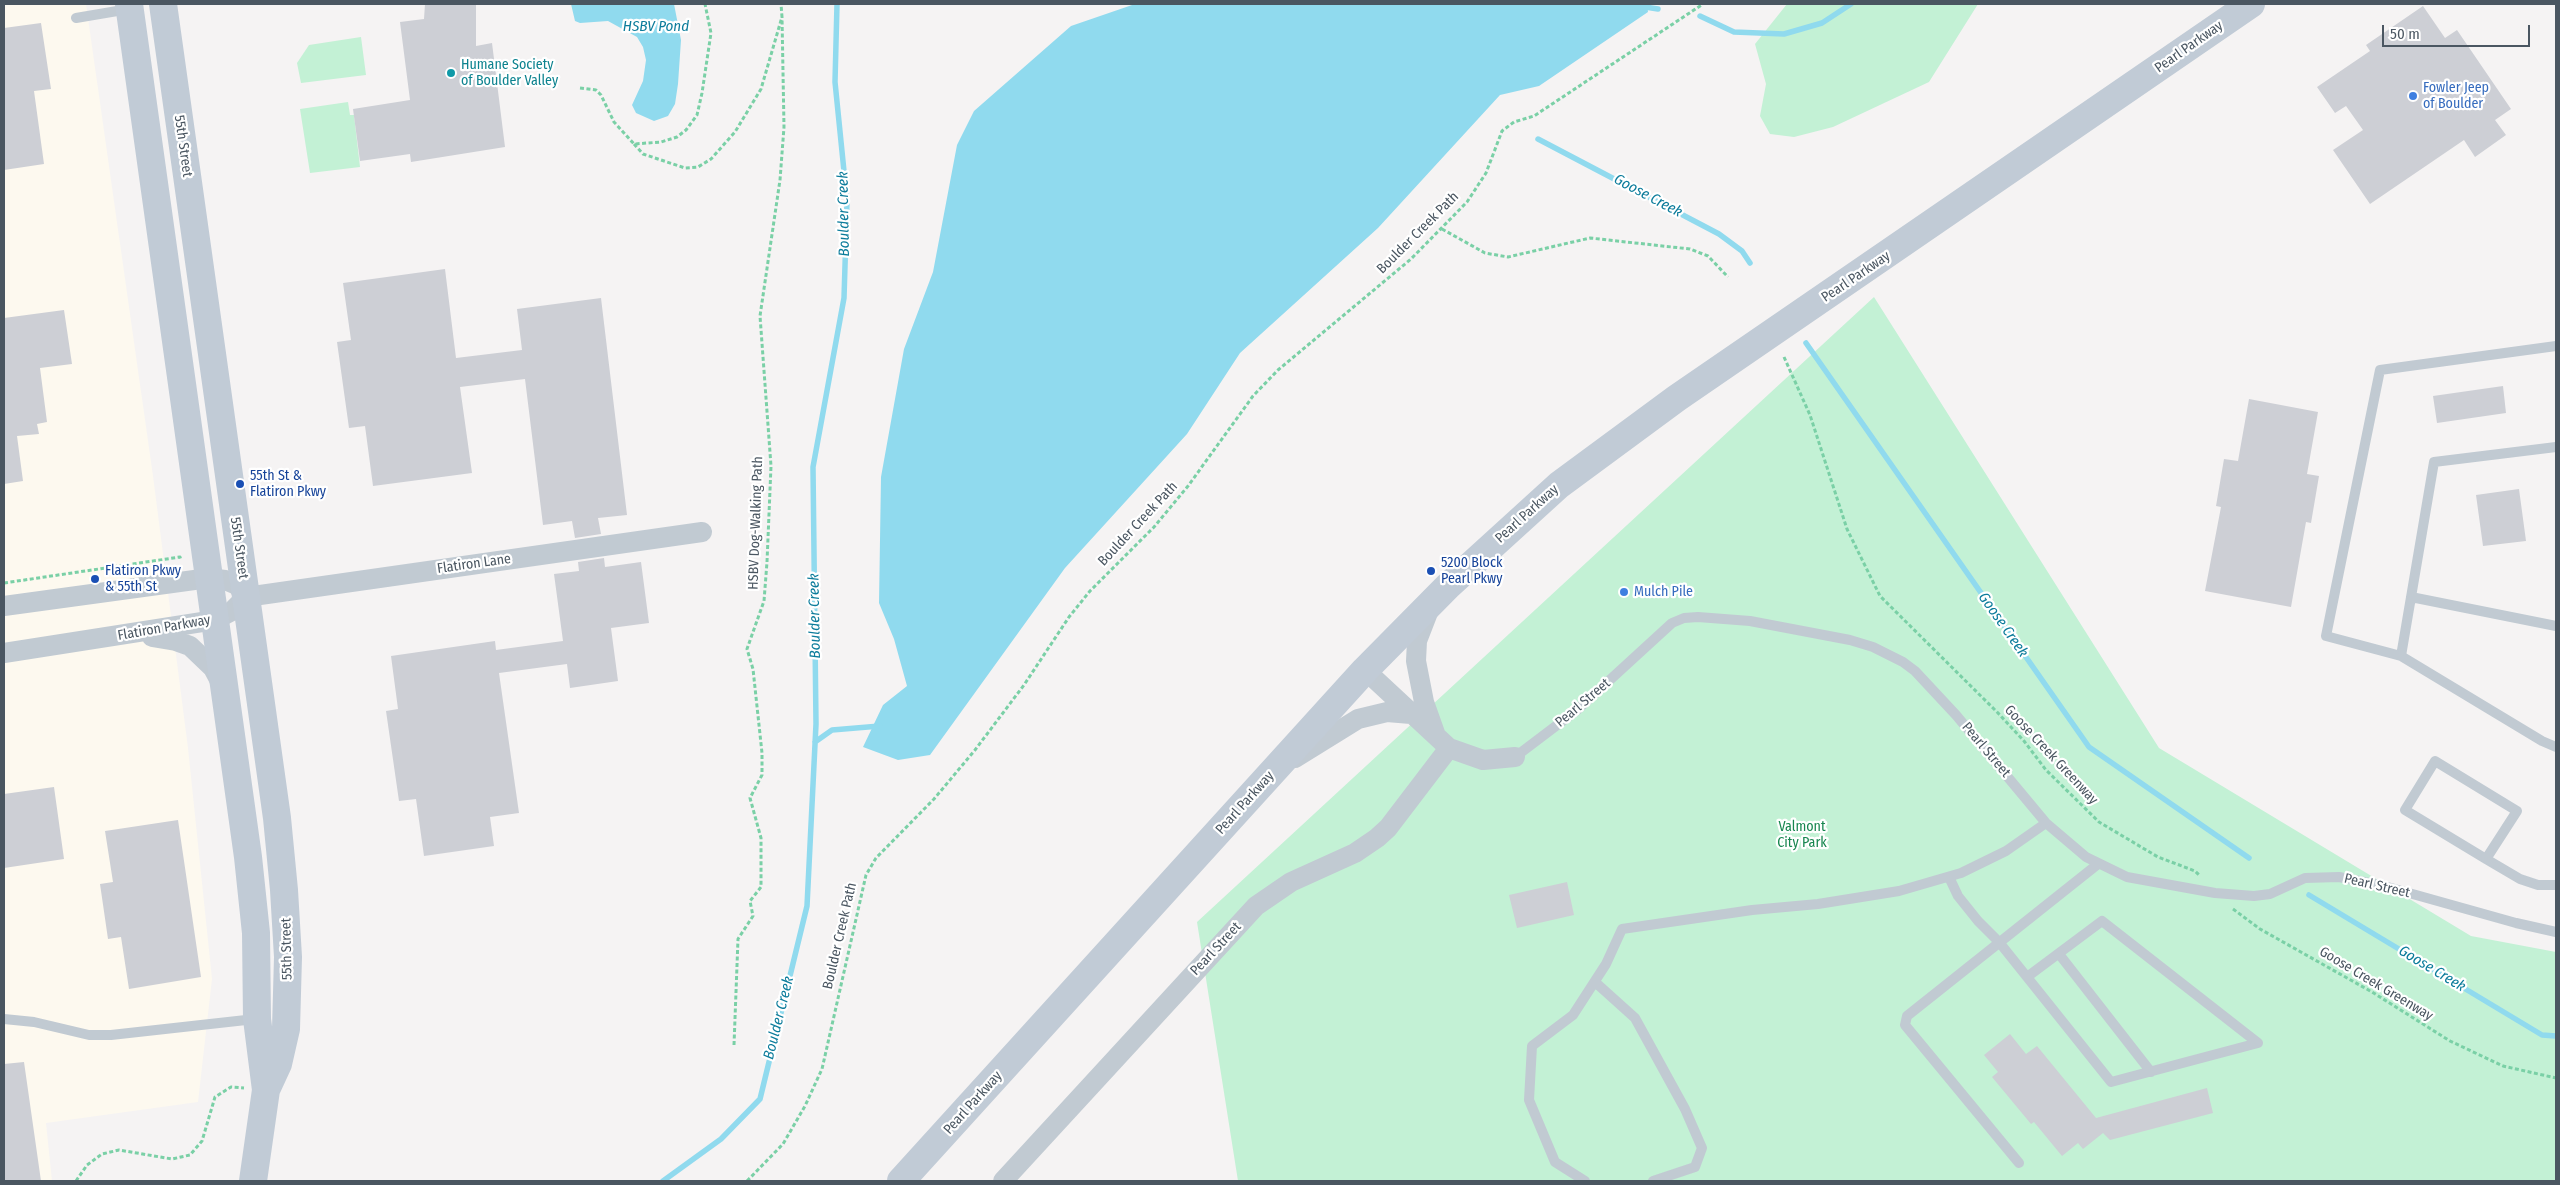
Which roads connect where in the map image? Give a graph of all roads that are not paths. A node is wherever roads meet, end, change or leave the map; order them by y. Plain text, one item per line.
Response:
1 (163, 4) edge
2 (2251, 4) edge
3 (129, 7) edge
4 (76, 18) dead end
5 (2556, 346) edge
6 (2556, 447) edge
7 (702, 532) dead end
8 (209, 578) junction
9 (246, 597) junction
10 (2411, 597) junction
11 (1433, 601) junction
12 (4, 606) edge
13 (215, 620) junction
14 (2556, 626) edge
15 (112, 637) junction
16 (4, 653) edge
17 (2401, 656) junction
18 (1365, 670) junction
19 (225, 691) junction
20 (1411, 714) junction
21 (1443, 742) junction
22 (2556, 747) edge
23 (1515, 757) joint
24 (1271, 774) junction
25 (2046, 823) junction
26 (2486, 859) junction
27 (2098, 864) junction
28 (1949, 877) junction
29 (2556, 885) edge
30 (2556, 932) edge
31 (2000, 942) junction
32 (2059, 954) junction
33 (2027, 977) junction
34 (1595, 982) junction
35 (4, 1019) edge
36 (257, 1019) junction
37 (2150, 1072) junction
38 (266, 1090) junction
39 (2019, 1163) dead end
40 (253, 1181) edge
41 (900, 1181) edge
42 (1003, 1181) edge
43 (1585, 1181) edge
44 (1653, 1181) edge

1 - 9 main road, 55th Street
2 - 11 main road, Pearl Parkway
3 - 4 lane
3 - 8 main road, 55th Street
5 - 17 lane
6 - 10 lane
7 - 9 street, Flatiron Lane
8 - 9 street
8 - 12 street
8 - 13 main road, 55th Street
9 - 13 street, Flatiron Parkway
9 - 38 main road, 55th Street
10 - 14 lane
10 - 17 lane
11 - 18 main road, Pearl Parkway
11 - 21 street
13 - 15 street, Flatiron Parkway
13 - 19 main road, 55th Street
15 - 16 street, Flatiron Parkway
15 - 19 street
17 - 22 lane
18 - 20 street, Pearl Street
18 - 24 main road, Pearl Parkway
19 - 36 main road, 55th Street
20 - 21 street, Pearl Street
20 - 24 street
21 - 23 street, Pearl Street
21 - 42 street, Pearl Street
23 - 25 lane, Pearl Street
24 - 41 main road, Pearl Parkway
25 - 27 lane, Pearl Street
25 - 28 lane
26 - 26 lane
26 - 29 lane
27 - 30 lane, Pearl Street
27 - 31 lane
28 - 31 lane
28 - 34 lane
31 - 33 lane
31 - 39 lane
32 - 33 lane
32 - 37 lane
32 - 37 lane
33 - 37 lane
34 - 43 lane
34 - 44 lane
35 - 36 lane
36 - 38 main road, 55th Street
38 - 40 main road, 55th Street

